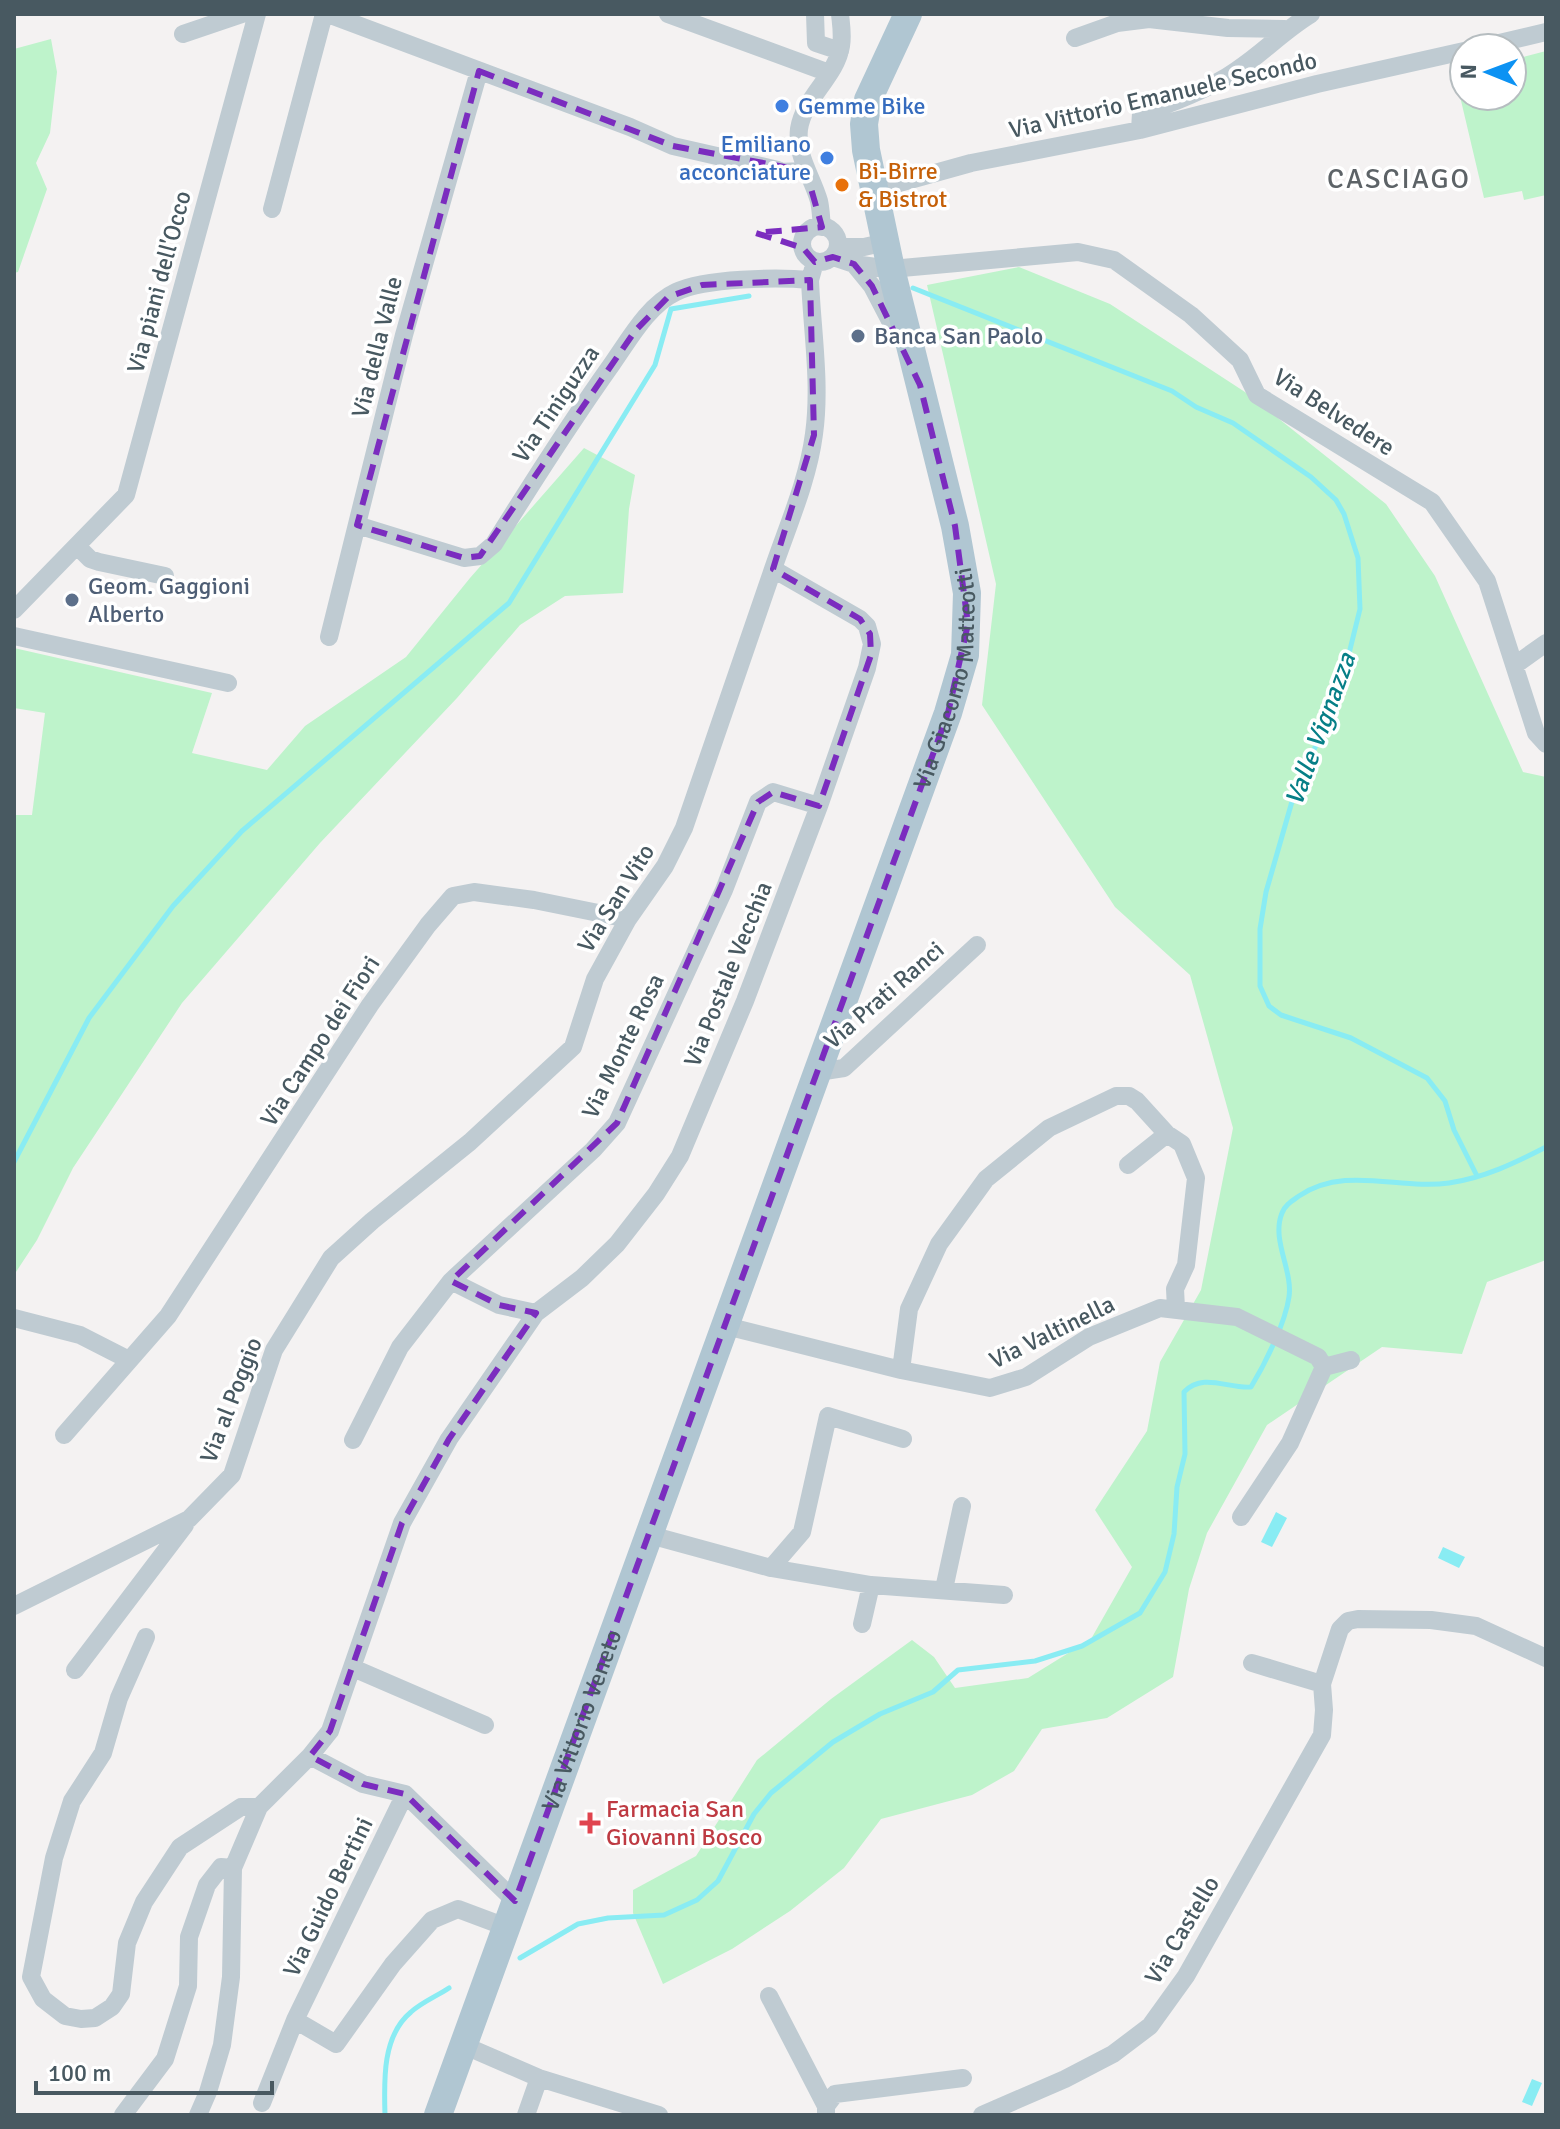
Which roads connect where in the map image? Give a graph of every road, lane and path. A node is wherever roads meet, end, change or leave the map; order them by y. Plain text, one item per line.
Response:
1 (242, 14) edge
2 (257, 14) edge
3 (326, 14) edge
4 (668, 14) edge
5 (815, 14) edge
6 (840, 14) edge
7 (908, 14) edge
8 (1311, 14) edge
9 (1285, 29) junction
10 (183, 34) dead end
11 (1075, 38) dead end
12 (840, 51) junction
13 (1448, 55) edge
14 (479, 71) junction
15 (829, 73) junction
16 (1140, 130) junction
17 (806, 171) junction
18 (874, 190) junction
19 (272, 209) dead end
20 (822, 227) junction
21 (888, 255) junction
22 (824, 261) junction
23 (854, 264) junction
24 (920, 385) junction
25 (357, 525) junction
26 (78, 547) junction
27 (773, 569) junction
28 (165, 576) dead end
29 (14, 610) edge
30 (14, 636) edge
31 (329, 637) dead end
32 (1546, 643) edge
33 (1515, 665) junction
34 (228, 683) dead end
35 (1546, 744) edge
36 (819, 806) junction
37 (628, 919) junction
38 (977, 945) dead end
39 (818, 1072) junction
40 (1167, 1134) junction
41 (1128, 1165) dead end
42 (372, 1221) joint
43 (451, 1281) junction
44 (1176, 1308) junction
45 (536, 1313) junction
46 (14, 1318) edge
47 (726, 1326) junction
48 (129, 1360) junction
49 (1351, 1360) dead end
50 (1324, 1367) junction
51 (901, 1370) junction
52 (64, 1435) dead end
53 (903, 1439) dead end
54 (353, 1440) dead end
55 (962, 1506) dead end
56 (1241, 1517) dead end
57 (189, 1519) junction
58 (650, 1535) junction
59 (771, 1568) junction
60 (871, 1585) junction
61 (944, 1589) junction
62 (1004, 1595) dead end
63 (14, 1606) edge
64 (862, 1624) dead end
65 (146, 1637) dead end
66 (1546, 1658) edge
67 (1252, 1663) dead end
68 (353, 1668) junction
69 (75, 1670) dead end
70 (1322, 1684) junction
71 (485, 1725) dead end
72 (310, 1756) junction
73 (405, 1794) junction
74 (259, 1807) junction
75 (233, 1868) junction
76 (511, 1914) junction
77 (769, 1996) dead end
78 (295, 2020) junction
79 (463, 2045) junction
80 (539, 2078) junction
81 (963, 2078) dead end
82 (262, 2103) dead end
83 (826, 2110) edge
84 (123, 2115) edge
85 (198, 2115) edge
86 (438, 2115) edge
87 (526, 2115) edge
88 (659, 2115) edge
89 (982, 2115) edge

1 - 10 street
2 - 26 street, Via piani dell'Occo
3 - 14 street
3 - 19 street
4 - 15 street
5 - 12 street
6 - 12 street
7 - 18 main road, Via Giacomo Matteotti
8 - 9 street
9 - 11 street
9 - 16 street
12 - 15 street
13 - 16 street, Via Vittorio Emanuele Secondo
14 - 17 street
14 - 25 street, Via della Valle
15 - 17 street
16 - 18 street, Via Vittorio Emanuele Secondo
17 - 20 street
18 - 21 main road, Via Giacomo Matteotti
20 - 22 street
20 - 22 street
21 - 22 street
21 - 23 street
21 - 24 main road, Via Giacomo Matteotti
21 - 33 street, Via Belvedere
22 - 23 street
22 - 25 street, Via Tiniguzza
22 - 27 street
23 - 24 street
24 - 39 main road, Via Giacomo Matteotti
25 - 31 street, Via della Valle
26 - 28 street
26 - 29 street, Via piani dell'Occo
27 - 36 street, Via Postale Vecchia
27 - 37 street, Via San Vito
30 - 34 street
32 - 33 street
33 - 35 street, Via Belvedere
36 - 43 street, Via Monte Rosa
36 - 45 street, Via Postale Vecchia
37 - 42 street, Via San Vito
37 - 48 street, Via Campo dei Fiori
38 - 39 street, Via Prati Ranci
39 - 47 main road, Via Giacomo Matteotti
40 - 41 street
40 - 44 street
40 - 51 street
42 - 57 street, Via al Poggio
43 - 45 street
43 - 54 street, Via Monte Rosa
44 - 50 street, Via Valtinella
44 - 51 street, Via Valtinella
45 - 68 street, Via Postale Vecchia
46 - 48 street
47 - 51 street, Via Valtinella
47 - 58 main road, Via Vittorio Veneto
48 - 52 street, Via Campo dei Fiori
49 - 50 street
50 - 56 street
53 - 59 street
55 - 61 street
57 - 63 street, Via al Poggio
57 - 69 street, Via al Poggio
58 - 59 street
58 - 76 main road, Via Vittorio Veneto
59 - 60 street
60 - 61 street
60 - 64 street
61 - 62 street
65 - 74 street, Via Postale Vecchia
66 - 70 street, Via Castello
67 - 70 street
68 - 71 street
68 - 72 street, Via Postale Vecchia
70 - 89 street, Via Castello
72 - 73 street, Via Guido Bertini
72 - 74 street, Via Postale Vecchia
73 - 76 street
73 - 78 street, Via Guido Bertini
74 - 75 street, Via Postale Vecchia
75 - 84 street, Via Postale Vecchia
75 - 85 street, Via Postale Vecchia
76 - 78 street
76 - 79 main road, Via Vittorio Veneto
77 - 83 street
78 - 82 street, Via Guido Bertini
79 - 80 street
79 - 86 main road, Via Vittorio Veneto
80 - 87 street
80 - 88 street
81 - 83 street

